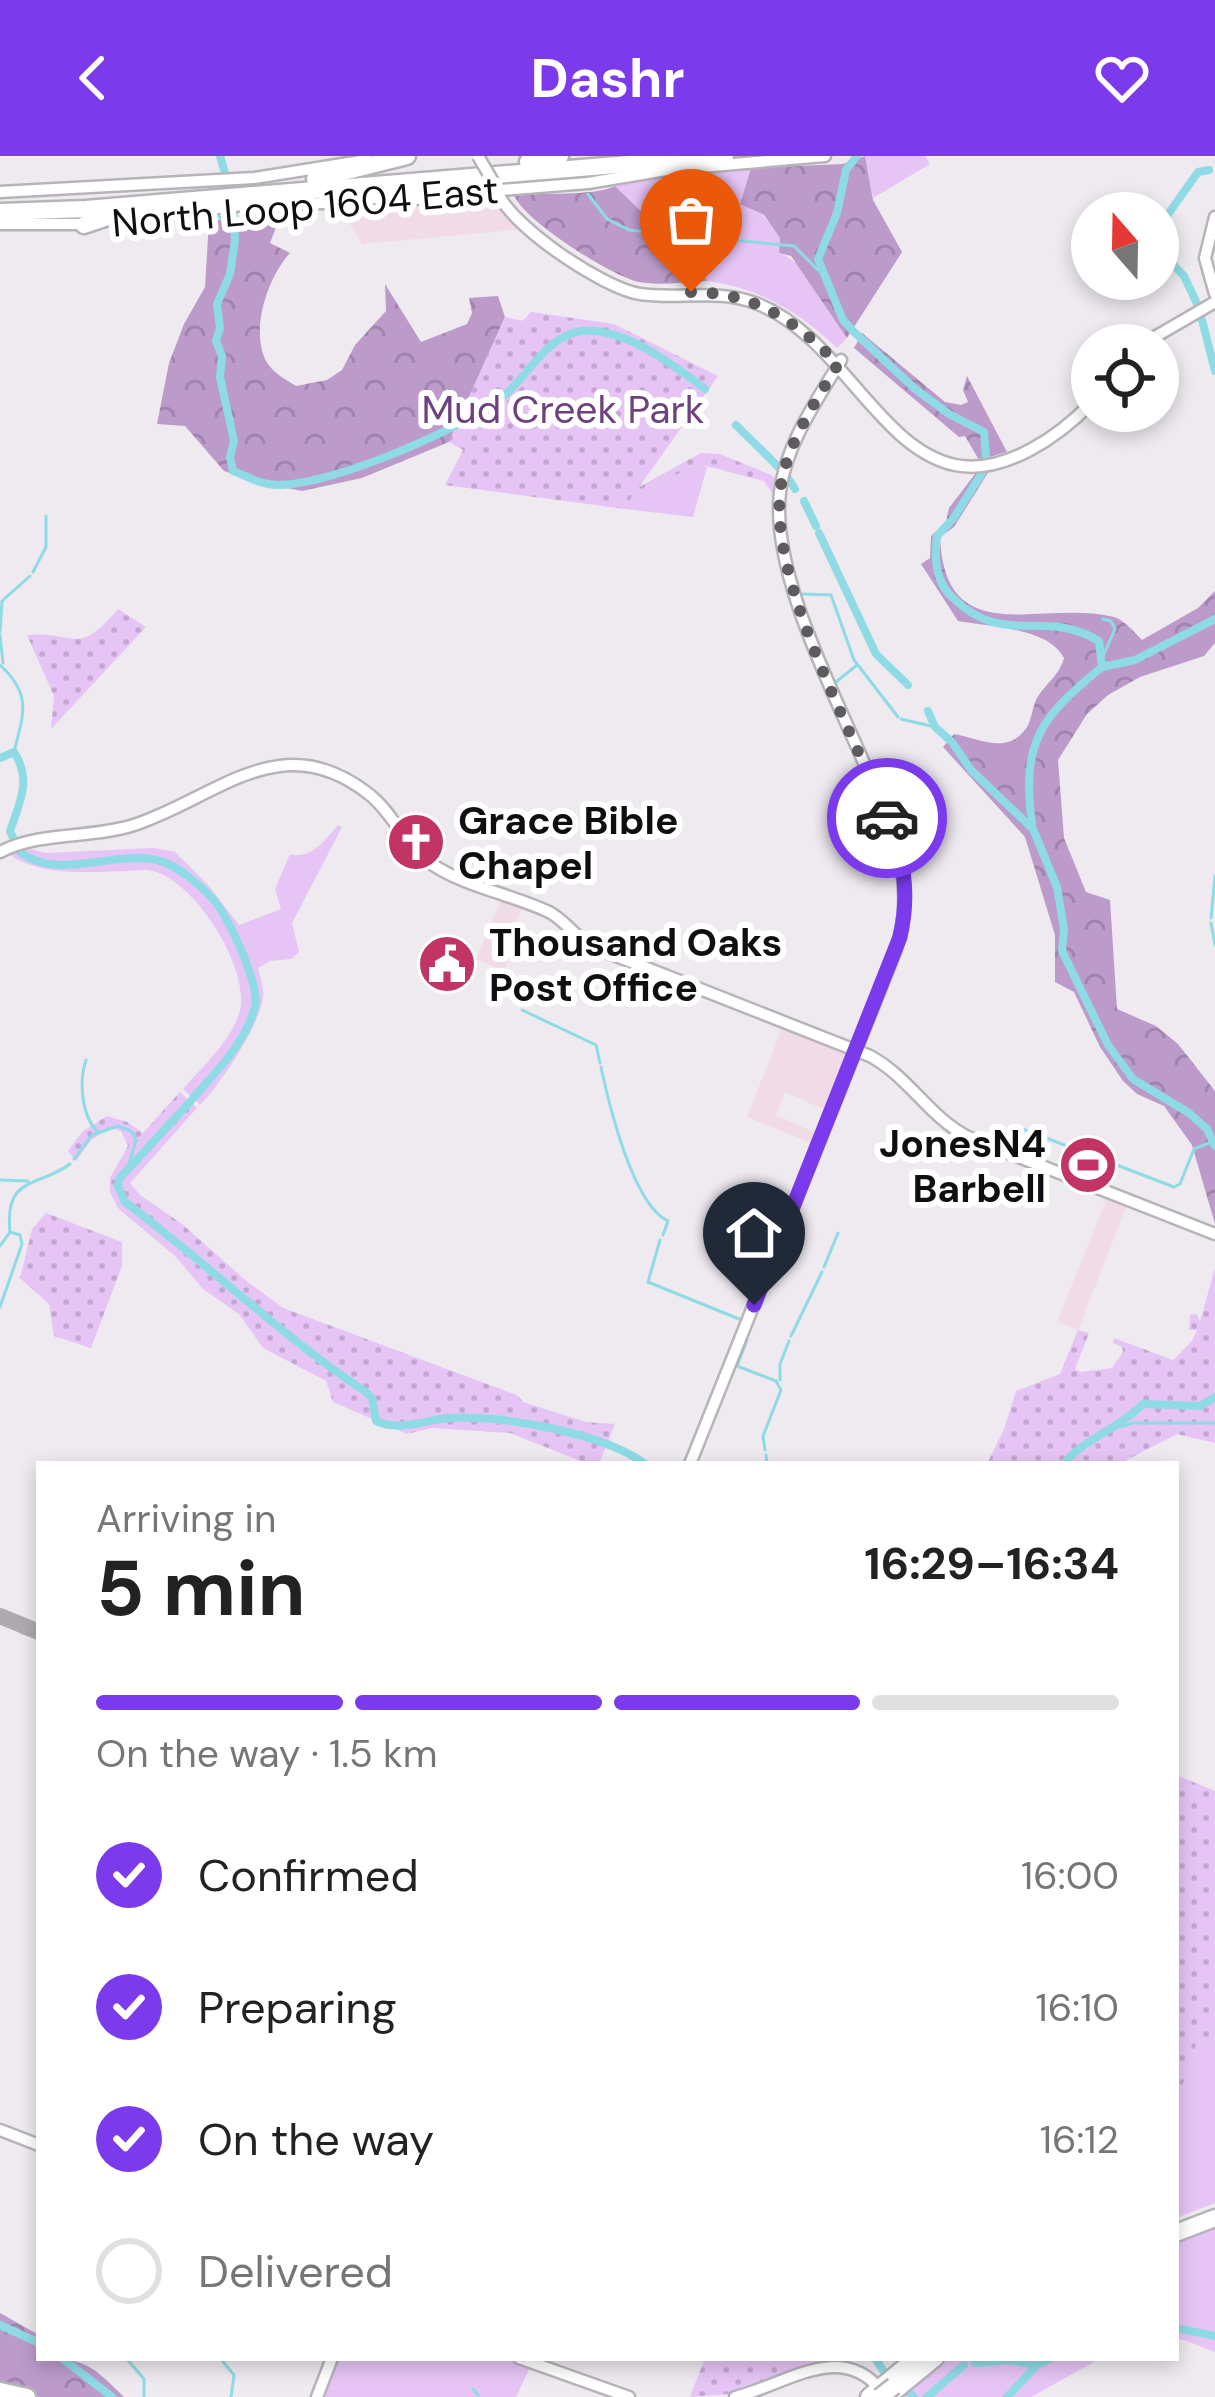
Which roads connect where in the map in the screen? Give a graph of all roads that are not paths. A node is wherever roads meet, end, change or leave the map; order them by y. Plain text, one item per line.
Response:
1 (408, 156) edge
2 (560, 156) edge
3 (626, 156) edge
4 (825, 156) edge
5 (723, 161) edge
6 (296, 183) junction
7 (503, 188) edge
8 (243, 192) junction
9 (216, 194) junction
10 (433, 196) joint
11 (185, 200) junction
12 (1, 203) edge
13 (1215, 218) edge
14 (0, 224) edge
15 (84, 224) junction
16 (1215, 227) edge
17 (1215, 284) edge
18 (1215, 301) edge
19 (1178, 324) edge
20 (840, 362) junction
21 (1071, 417) edge
22 (0, 852) edge
23 (855, 1051) junction
24 (1215, 1234) edge
25 (691, 1461) edge
26 (0, 2129) edge
27 (36, 2144) edge
28 (1215, 2215) edge
29 (1179, 2230) edge
30 (331, 2361) edge
31 (527, 2361) edge
32 (913, 2361) edge
33 (926, 2361) edge
34 (939, 2361) edge
35 (826, 2366) junction
36 (807, 2376) junction
37 (605, 2390) junction
38 (883, 2390) edge
39 (1, 2395) edge
40 (27, 2397) edge
41 (317, 2397) edge
42 (618, 2397) edge
43 (629, 2397) edge
44 (735, 2397) edge
45 (752, 2397) edge

1 - 6 highway
1 - 8 main road, North Loop 1604 East
2 - 7 highway
3 - 7 highway
4 - 5 main road
5 - 7 highway
6 - 7 highway
6 - 8 highway
7 - 8 highway
7 - 10 main road, North Loop 1604 East
7 - 20 main road
8 - 9 highway
8 - 10 highway
9 - 11 highway
9 - 12 highway
9 - 15 main road, North Loop 1604 East
11 - 12 highway
11 - 15 highway
13 - 18 main road
14 - 15 main road, North Loop 1604 East
16 - 17 main road
18 - 19 main road
20 - 21 main road
20 - 23 main road
22 - 23 main road
23 - 24 main road
23 - 25 main road
26 - 27 main road
28 - 29 highway
30 - 41 main road
31 - 37 main road
32 - 38 highway
33 - 38 highway
34 - 38 main road
35 - 36 main road
35 - 38 main road
35 - 44 main road
36 - 38 main road
36 - 45 main road
37 - 42 main road
37 - 43 main road
39 - 40 highway

